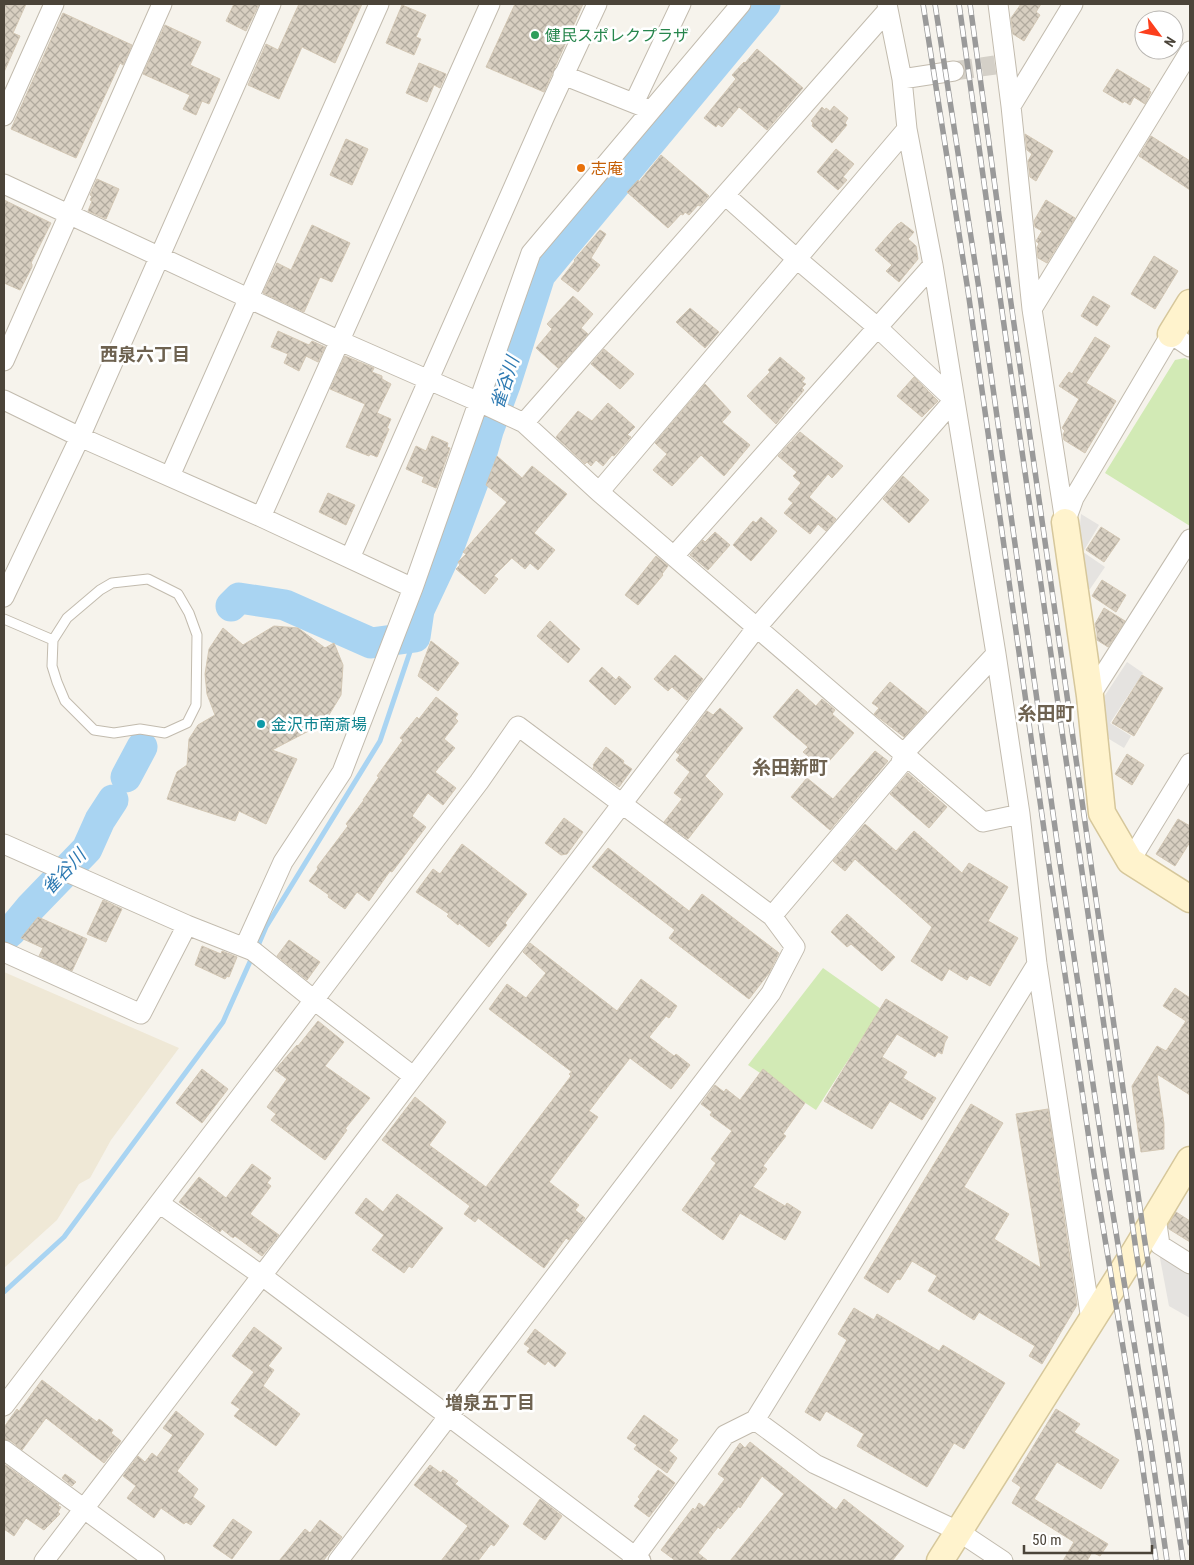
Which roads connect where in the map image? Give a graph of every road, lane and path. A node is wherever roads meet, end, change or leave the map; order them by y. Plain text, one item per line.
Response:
1 (54, 4) edge
2 (162, 4) edge
3 (271, 4) edge
4 (379, 4) edge
5 (490, 4) edge
6 (597, 4) edge
7 (681, 4) edge
8 (741, 4) edge
9 (998, 4) edge
10 (1073, 4) edge
11 (887, 7) edge
12 (1190, 51) edge
13 (954, 71) tunnel mouth
14 (563, 75) junction
15 (902, 79) junction
16 (634, 103) junction
17 (1012, 106) junction
18 (652, 110) junction
19 (4, 116) edge
20 (907, 129) junction
21 (4, 184) edge
22 (725, 195) junction
23 (69, 215) junction
24 (158, 257) junction
25 (797, 259) junction
26 (933, 265) junction
27 (248, 298) junction
28 (1190, 303) edge
29 (1032, 309) junction
30 (877, 327) junction
31 (1181, 340) edge
32 (340, 341) junction
33 (4, 361) edge
34 (429, 380) junction
35 (4, 400) edge
36 (954, 400) junction
37 (482, 403) junction
38 (517, 420) junction
39 (80, 437) junction
40 (170, 476) junction
41 (599, 492) junction
42 (261, 517) junction
43 (1065, 522) junction
44 (1190, 539) edge
45 (674, 556) junction
46 (350, 558) junction
47 (414, 588) junction
48 (4, 597) edge
49 (4, 620) edge
50 (756, 627) junction
51 (53, 640) junction
52 (996, 654) junction
53 (1090, 696) junction
54 (904, 753) junction
55 (1190, 764) edge
56 (621, 804) junction
57 (1020, 814) junction
58 (4, 844) edge
59 (1130, 861) junction
60 (1190, 899) edge
61 (772, 916) junction
62 (187, 925) junction
63 (249, 949) junction
64 (4, 952) edge
65 (1037, 964) junction
66 (314, 1000) junction
67 (413, 1076) junction
68 (1190, 1160) edge
69 (159, 1203) junction
70 (1156, 1217) junction
71 (1190, 1264) edge
72 (261, 1276) junction
73 (1091, 1320) junction
74 (4, 1406) edge
75 (449, 1416) junction
76 (755, 1420) junction
77 (4, 1450) edge
78 (84, 1508) junction
79 (958, 1531) junction
80 (636, 1560) edge
81 (44, 1561) edge
82 (155, 1561) edge
83 (338, 1561) edge
84 (940, 1561) edge
85 (1003, 1561) edge

1 - 19 street
2 - 23 street
3 - 24 street
4 - 27 street
5 - 32 street
6 - 14 street
7 - 16 street
8 - 18 street
9 - 17 street
10 - 17 street
11 - 15 street
11 - 22 street
12 - 29 street
13 - 15 street
14 - 16 street
14 - 34 street
15 - 20 street
16 - 18 street
17 - 29 street
18 - 37 street
20 - 25 street
20 - 26 street
21 - 23 street
22 - 25 street
22 - 38 street
23 - 24 street
23 - 33 street
24 - 27 street
24 - 39 street
25 - 30 street
25 - 41 street
26 - 30 street
26 - 36 street
27 - 32 street
27 - 40 street
28 - 31 street
29 - 43 street
30 - 36 street
30 - 45 street
31 - 43 street
32 - 34 street
32 - 42 street
34 - 37 street
34 - 46 street
35 - 39 street
36 - 50 street
36 - 52 street
37 - 38 street
37 - 47 street
38 - 41 street
39 - 40 street
39 - 48 street
40 - 42 street
41 - 45 street
42 - 46 street
43 - 53 street
44 - 53 street
45 - 50 street
46 - 47 street
47 - 63 street
49 - 51 lane
50 - 54 street
50 - 56 street
51 - 51 lane
52 - 54 street
52 - 57 street
53 - 59 street
54 - 57 street
54 - 61 street
55 - 59 street
56 - 61 street
56 - 66 street
56 - 67 street
57 - 65 street
58 - 62 street
59 - 60 street
61 - 75 street
62 - 63 street
62 - 64 street
63 - 66 street
65 - 73 street
65 - 76 street
66 - 67 street
66 - 69 street
67 - 72 street
68 - 70 street
69 - 72 street
69 - 74 street
70 - 71 street
70 - 73 street
72 - 75 street
72 - 78 street
73 - 79 street
75 - 80 street
75 - 83 street
76 - 79 street
76 - 80 street
77 - 78 street
78 - 81 street
78 - 82 street
79 - 84 street
79 - 85 street

